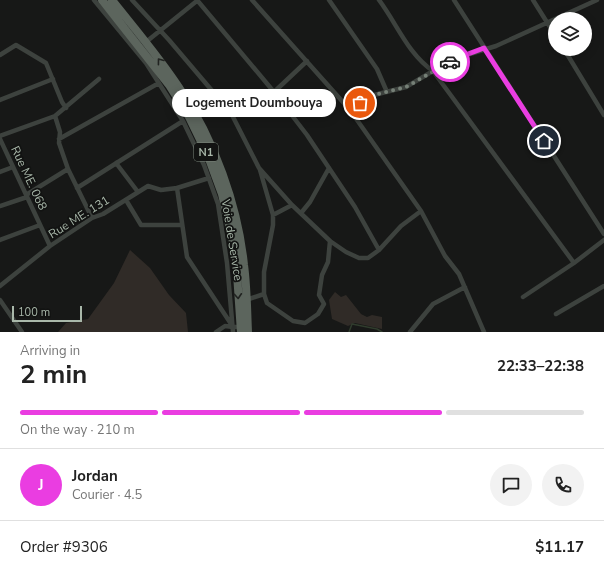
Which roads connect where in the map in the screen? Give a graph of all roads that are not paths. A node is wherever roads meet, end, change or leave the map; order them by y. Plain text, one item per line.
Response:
1 (94, 0) edge
2 (102, 0) edge
3 (112, 0) edge
4 (132, 0) edge
5 (197, 0) edge
6 (252, 0) edge
7 (329, 0) edge
8 (379, 0) edge
9 (454, 0) edge
10 (533, 0) edge
11 (597, 0) edge
12 (547, 22) junction
13 (160, 30) junction
14 (146, 42) junction
15 (484, 48) junction
16 (0, 55) edge
17 (568, 56) edge
18 (307, 62) junction
19 (433, 71) junction
20 (53, 79) junction
21 (99, 79) dead end
22 (159, 83) junction
23 (274, 92) junction
24 (387, 92) junction
25 (0, 100) edge
26 (66, 108) junction
27 (350, 110) junction
28 (604, 115) edge
29 (55, 116) junction
30 (183, 121) junction
31 (0, 137) edge
32 (59, 139) junction
33 (116, 163) junction
34 (13, 167) junction
35 (259, 168) junction
36 (328, 168) junction
37 (68, 169) junction
38 (0, 172) edge
39 (209, 178) junction
40 (77, 188) junction
41 (177, 188) junction
42 (138, 192) junction
43 (27, 196) junction
44 (126, 200) junction
45 (292, 205) junction
46 (0, 206) edge
47 (421, 211) junction
48 (302, 213) junction
49 (273, 215) junction
50 (92, 218) junction
51 (40, 225) junction
52 (182, 225) junction
53 (604, 234) edge
54 (0, 240) edge
55 (604, 240) edge
56 (330, 241) junction
57 (50, 246) junction
58 (379, 250) junction
59 (574, 263) junction
60 (0, 286) edge
61 (604, 286) edge
62 (465, 288) junction
63 (264, 294) junction
64 (523, 297) dead end
65 (0, 300) edge
66 (246, 300) junction
67 (556, 314) dead end
68 (239, 330) edge
69 (22, 332) edge
70 (216, 332) edge
71 (410, 332) edge
72 (484, 332) edge

1 - 22 street, Voie de Service
2 -> 68 highway, N1
3 - 14 highway, N1
4 - 13 street
5 - 13 street
5 - 23 street
6 - 18 street
7 - 24 street
8 - 19 street
9 - 15 street
10 - 12 street
11 - 12 street
12 - 15 street
13 - 14 street
13 - 35 street
66 -> 14 highway, N1
15 - 19 street
15 - 53 street
16 - 20 street
17 - 28 street
18 - 23 street
18 - 27 street
19 - 24 street
19 - 59 street
20 - 25 street
20 - 26 street
21 - 26 street
22 - 30 street, Voie de Service
22 - 32 street
23 - 36 street
24 - 27 street
26 - 29 street
27 - 47 street
29 - 31 street
29 - 32 street
30 - 33 street
30 - 39 street, Voie de Service
31 - 34 street, Rue ME. 068
32 - 37 street
33 - 40 street
33 - 42 street
34 - 38 street
34 - 43 street, Rue ME. 068
35 - 45 street
35 - 49 street
36 - 48 street
36 - 58 street
37 - 40 street
37 - 43 street
39 - 41 street, Rue ME. 131
39 - 68 street, Voie de Service
40 - 50 street
41 - 42 street, Rue ME. 131
41 - 52 street
42 - 44 street, Rue ME. 131
43 - 46 street
43 - 51 street, Rue ME. 068
44 - 50 street, Rue ME. 131
44 - 52 street
45 - 48 street
45 - 49 street
47 - 58 street
47 - 62 street
48 - 56 street
49 - 63 street
50 - 57 street, Rue ME. 131
51 - 54 street
51 - 57 street, Rue ME. 068
52 - 68 street
55 - 59 street
56 - 58 street
56 - 63 street
57 - 60 street, Rue ME. 131
59 - 64 street
61 - 67 street
62 - 71 street
62 - 72 street
63 - 66 street
65 - 69 street
66 - 68 highway, N1
68 - 70 street

